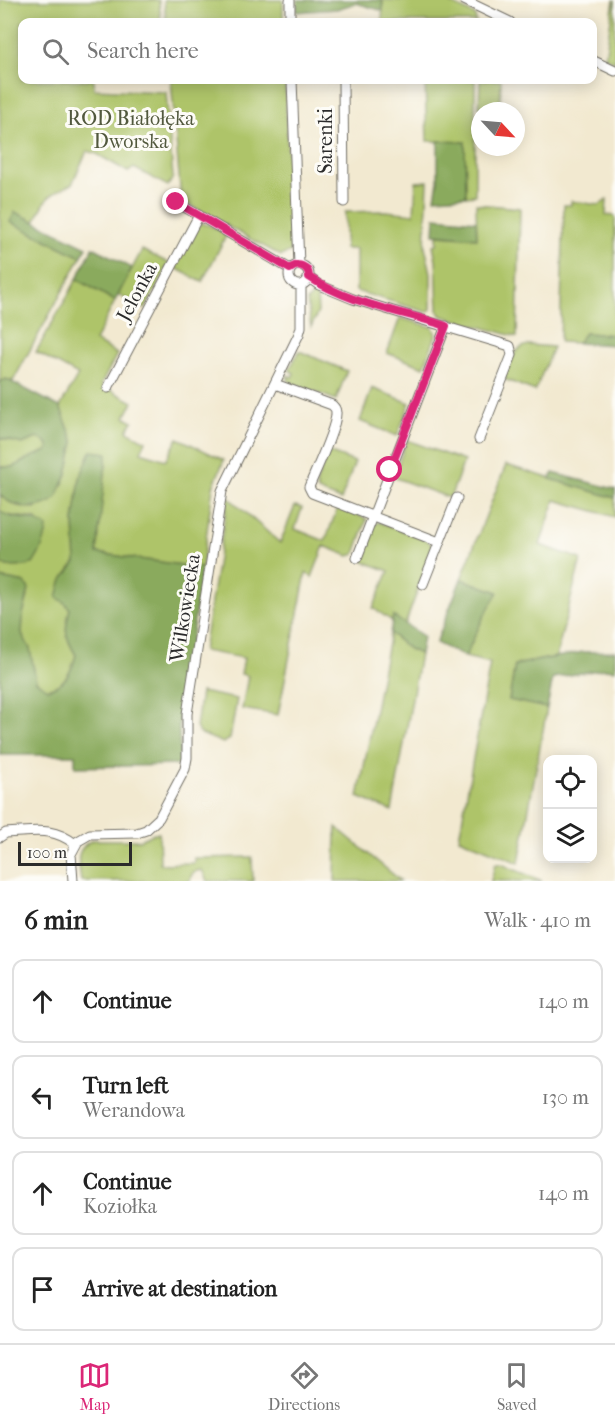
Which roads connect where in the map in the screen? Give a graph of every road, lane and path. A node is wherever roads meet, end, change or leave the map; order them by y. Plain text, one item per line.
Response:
1 (290, 0) edge
2 (468, 1) edge
3 (290, 18) edge
4 (502, 18) edge
5 (597, 62) edge
6 (615, 71) edge
7 (292, 84) edge
8 (343, 84) edge
9 (176, 202) dead end
10 (344, 202) dead end
11 (199, 214) junction
12 (295, 267) junction
13 (309, 277) junction
14 (301, 285) junction
15 (446, 326) junction
16 (275, 384) junction
17 (108, 388) dead end
18 (478, 439) dead end
19 (458, 498) dead end
20 (373, 517) junction
21 (439, 542) junction
22 (357, 558) dead end
23 (423, 584) dead end
24 (0, 837) edge
25 (75, 844) junction
26 (73, 881) edge

1 - 3 street
2 - 4 street
5 - 6 street
7 - 12 street
8 - 10 street, Sarenki
9 - 11 street
11 - 12 street
11 - 17 street, Jelonka
12 - 13 street
12 - 14 street
13 - 14 street
13 - 15 street
14 - 16 street, Wilkowiecka
15 - 18 street
15 - 20 street
16 - 20 street
16 - 25 street, Wilkowiecka
19 - 21 street
20 - 21 street
20 - 22 street
21 - 23 street
24 - 25 street
25 - 26 street

